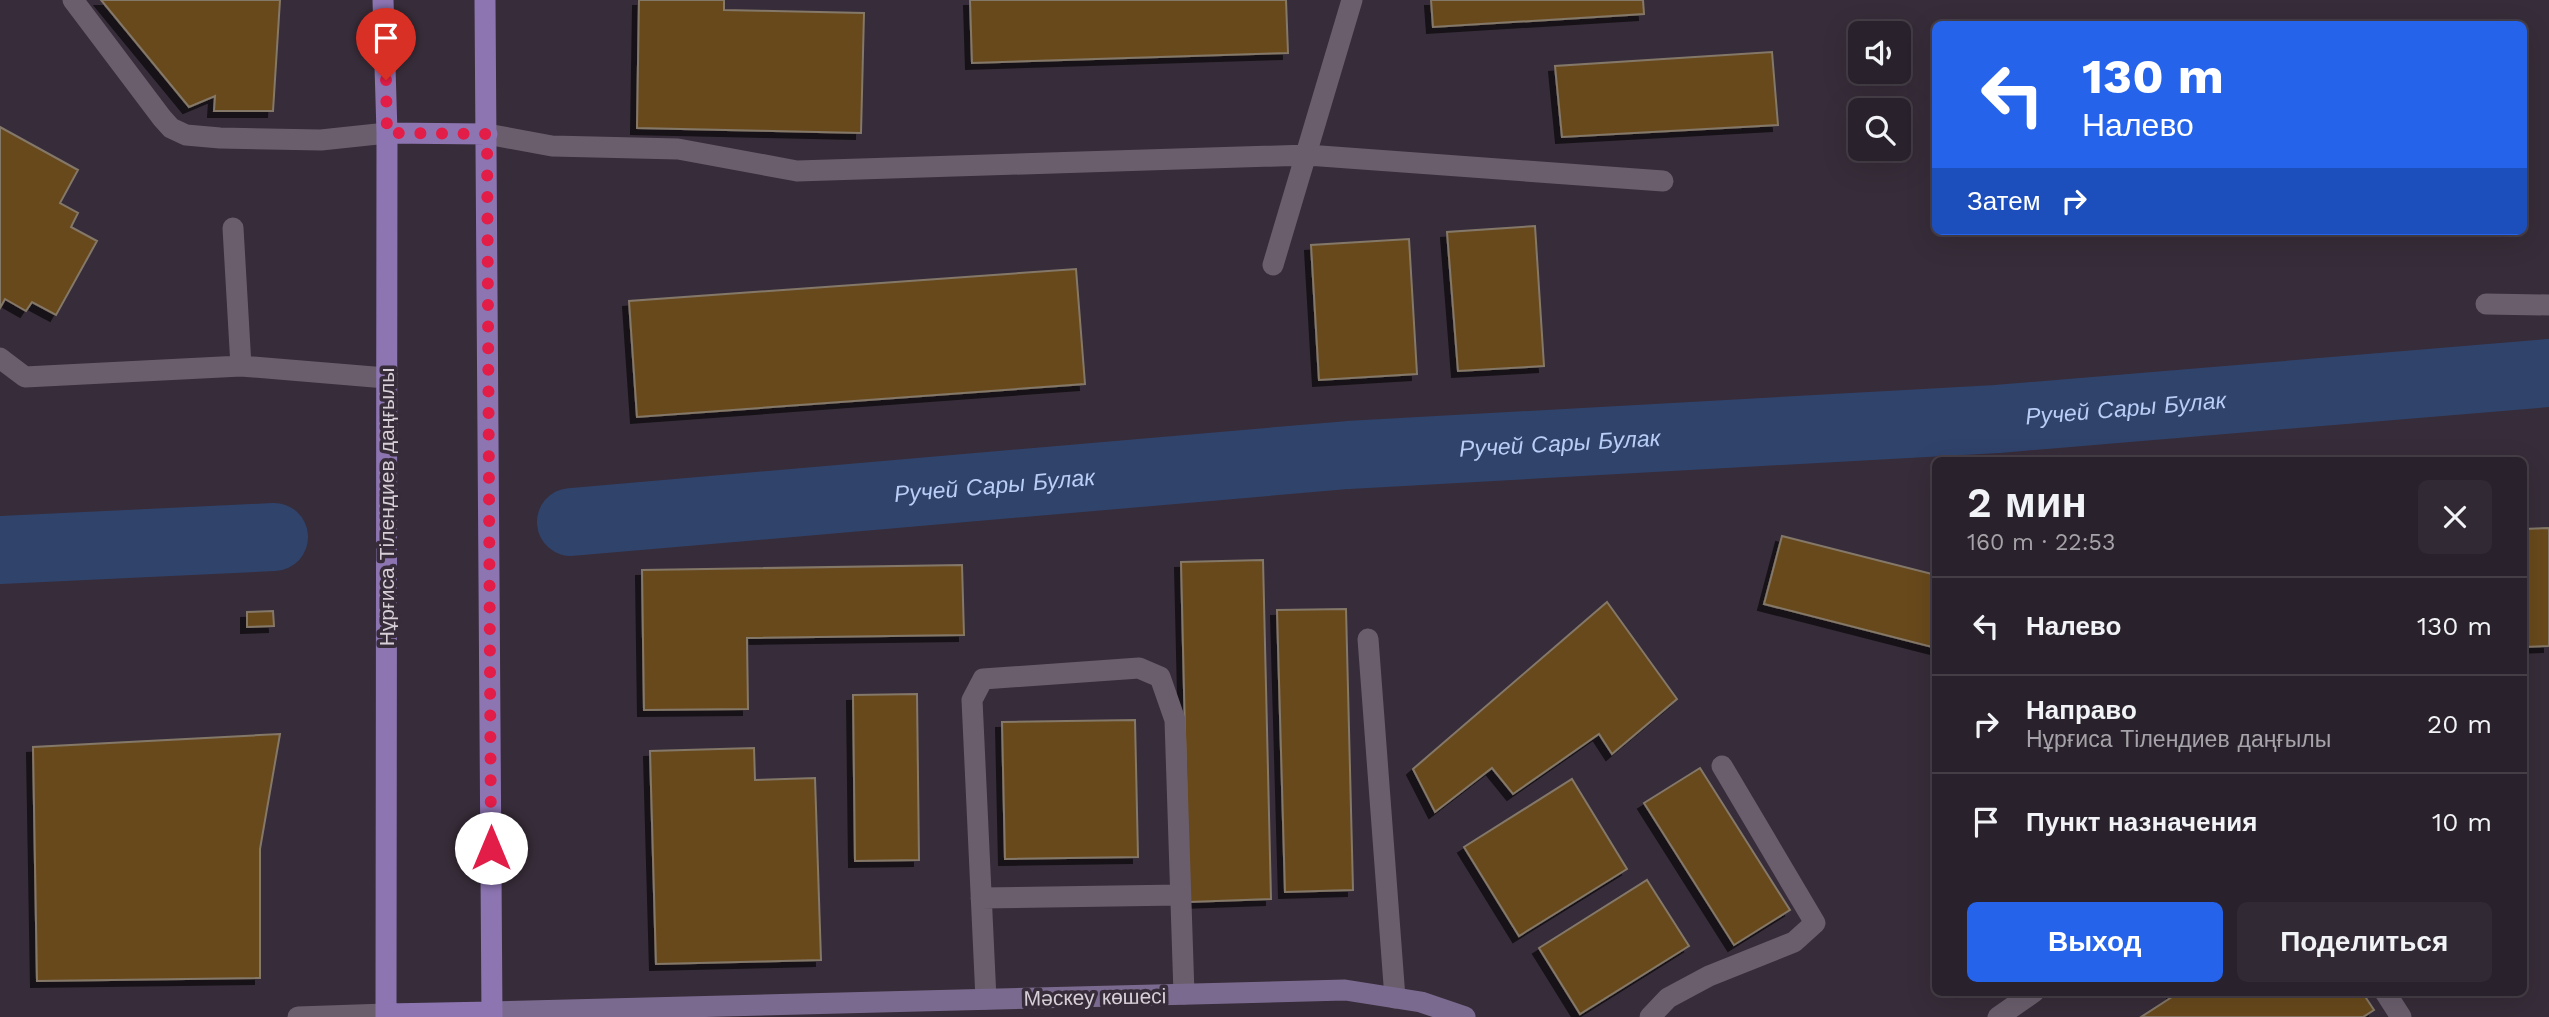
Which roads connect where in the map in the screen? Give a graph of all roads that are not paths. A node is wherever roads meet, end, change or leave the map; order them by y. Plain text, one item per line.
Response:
1 (73, 0) edge
2 (383, 0) edge
3 (485, 0) edge
4 (1352, 0) edge
5 (387, 133) junction
6 (487, 134) junction
7 (1307, 155) junction
8 (1663, 181) dead end
9 (233, 228) dead end
10 (1273, 265) dead end
11 (2486, 304) dead end
12 (2549, 304) edge
13 (0, 358) edge
14 (241, 366) junction
15 (386, 378) junction
16 (1368, 639) dead end
17 (1723, 766) dead end
18 (1180, 895) junction
19 (981, 898) junction
20 (1184, 994) junction
21 (2028, 996) edge
22 (2388, 996) edge
23 (1395, 998) junction
24 (986, 999) junction
25 (386, 1015) edge
26 (492, 1015) edge
27 (298, 1017) edge
28 (1465, 1017) edge
29 (1650, 1017) edge
30 (1998, 1017) edge
31 (2401, 1017) edge

1 - 5 street
2 - 5 main road, Нұрғиса Тілендиев даңғылы
3 - 6 main road
4 - 7 street
5 - 6 main road
5 - 15 main road, Нұрғиса Тілендиев даңғылы
6 - 7 street
6 - 26 main road
7 - 8 street
7 - 10 street
9 - 14 street
11 - 12 street
13 - 14 street
14 - 15 street
15 - 25 main road, Нұрғиса Тілендиев даңғылы
16 - 23 street
17 - 29 street
18 - 19 street
18 - 19 street
18 - 20 street
19 - 24 street
20 - 23 street, Мәскеу көшесі
20 - 24 street, Мәскеу көшесі
21 - 30 street
22 - 31 street
23 - 28 street, Мәскеу көшесі
24 - 26 street, Мәскеу көшесі
25 - 26 main road, Мәскеу көшесі
25 - 27 street

